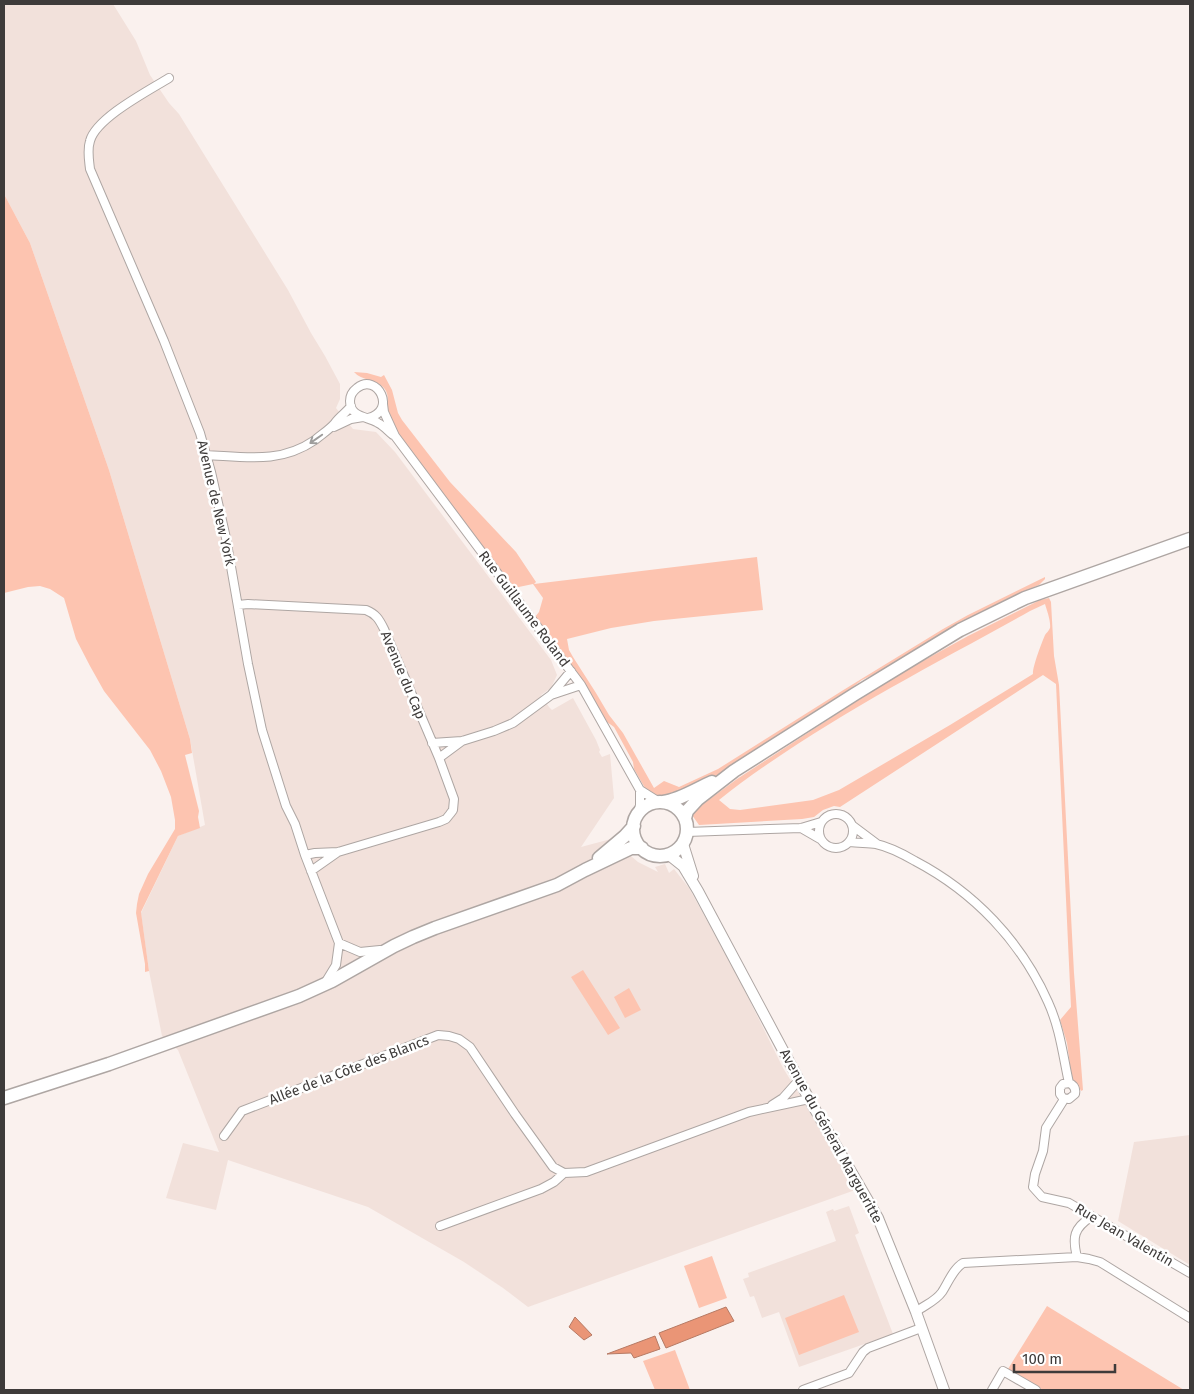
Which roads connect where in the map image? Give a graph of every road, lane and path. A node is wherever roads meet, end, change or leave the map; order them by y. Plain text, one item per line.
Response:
1 (169, 78) dead end
2 (383, 404) junction
3 (351, 406) junction
4 (366, 417) junction
5 (332, 428) junction
6 (395, 436) junction
7 (206, 456) junction
8 (1190, 540) edge
9 (238, 604) junction
10 (570, 671) junction
11 (581, 684) junction
12 (551, 696) junction
13 (462, 741) junction
14 (432, 743) junction
15 (439, 758) junction
16 (734, 771) junction
17 (640, 790) junction
18 (660, 802) junction
19 (685, 818) junction
20 (636, 820) junction
21 (821, 822) junction
22 (853, 826) junction
23 (801, 828) junction
24 (685, 838) junction
25 (820, 839) junction
26 (850, 842) junction
27 (877, 844) junction
28 (642, 848) junction
29 (338, 852) junction
30 (668, 854) junction
31 (305, 855) junction
32 (585, 870) junction
33 (311, 871) junction
34 (698, 891) junction
35 (339, 943) junction
36 (394, 946) junction
37 (322, 986) junction
38 (800, 1080) junction
39 (1069, 1083) junction
40 (4, 1098) edge
41 (1064, 1098) junction
42 (810, 1099) junction
43 (768, 1108) junction
44 (224, 1136) dead end
45 (564, 1173) junction
46 (1091, 1216) junction
47 (440, 1226) dead end
48 (1077, 1257) junction
49 (1190, 1273) edge
50 (916, 1312) junction
51 (1190, 1318) edge
52 (921, 1328) junction
53 (803, 1390) edge
54 (944, 1390) edge
55 (992, 1390) edge
56 (1036, 1390) edge

1 - 7 street, Avenue de New York
2 - 3 street
2 - 4 street
2 - 6 street, Rue Guillaume Roland
3 - 4 street
3 - 5 street
4 - 5 street
4 - 6 street, Rue Guillaume Roland
5 -> 7 street
6 - 10 street, Rue Guillaume Roland
7 - 9 street, Avenue de New York
8 - 16 main road
9 - 14 street, Avenue du Cap
9 - 31 street, Avenue de New York
10 - 11 street, Rue Guillaume Roland
10 - 12 street
11 - 12 street
11 - 17 street, Rue Guillaume Roland
12 - 13 street
13 - 14 street
13 - 15 street
14 - 15 street, Avenue du Cap
15 - 29 street, Avenue du Cap
16 - 18 main road
16 - 19 main road
17 - 18 street
17 - 20 street
18 - 19 main road
18 - 20 main road
19 - 24 main road
20 - 28 main road
20 - 32 main road
21 - 22 street
21 - 23 street
21 - 25 street
22 - 26 street
22 - 27 street
23 - 24 street
23 - 25 street
24 - 30 main road
24 - 34 street, Avenue du Général Margueritte
25 - 26 street
26 - 27 street
27 - 39 street
28 - 30 main road
28 - 32 main road
29 - 31 street
29 - 33 street
30 - 34 street, Avenue du Général Margueritte
31 - 33 street, Avenue de New York
32 - 36 main road
33 - 35 street, Avenue de New York
34 - 38 street, Avenue du Général Margueritte
35 - 36 street
35 - 37 street
36 - 37 main road
37 - 40 main road
38 - 42 street, Avenue du Général Margueritte
38 - 43 street
39 - 41 street
39 - 41 street
41 - 46 street, Rue Jean Valentin
42 - 43 street
42 - 50 street, Avenue du Général Margueritte
43 - 45 street
44 - 45 street, Allée de la Côte des Blancs
45 - 47 street
46 - 48 street
46 - 49 street, Rue Jean Valentin
48 - 50 street
48 - 51 street
50 - 52 street, Avenue du Général Margueritte
52 - 53 street
52 - 54 street, Avenue du Général Margueritte
55 - 56 street

